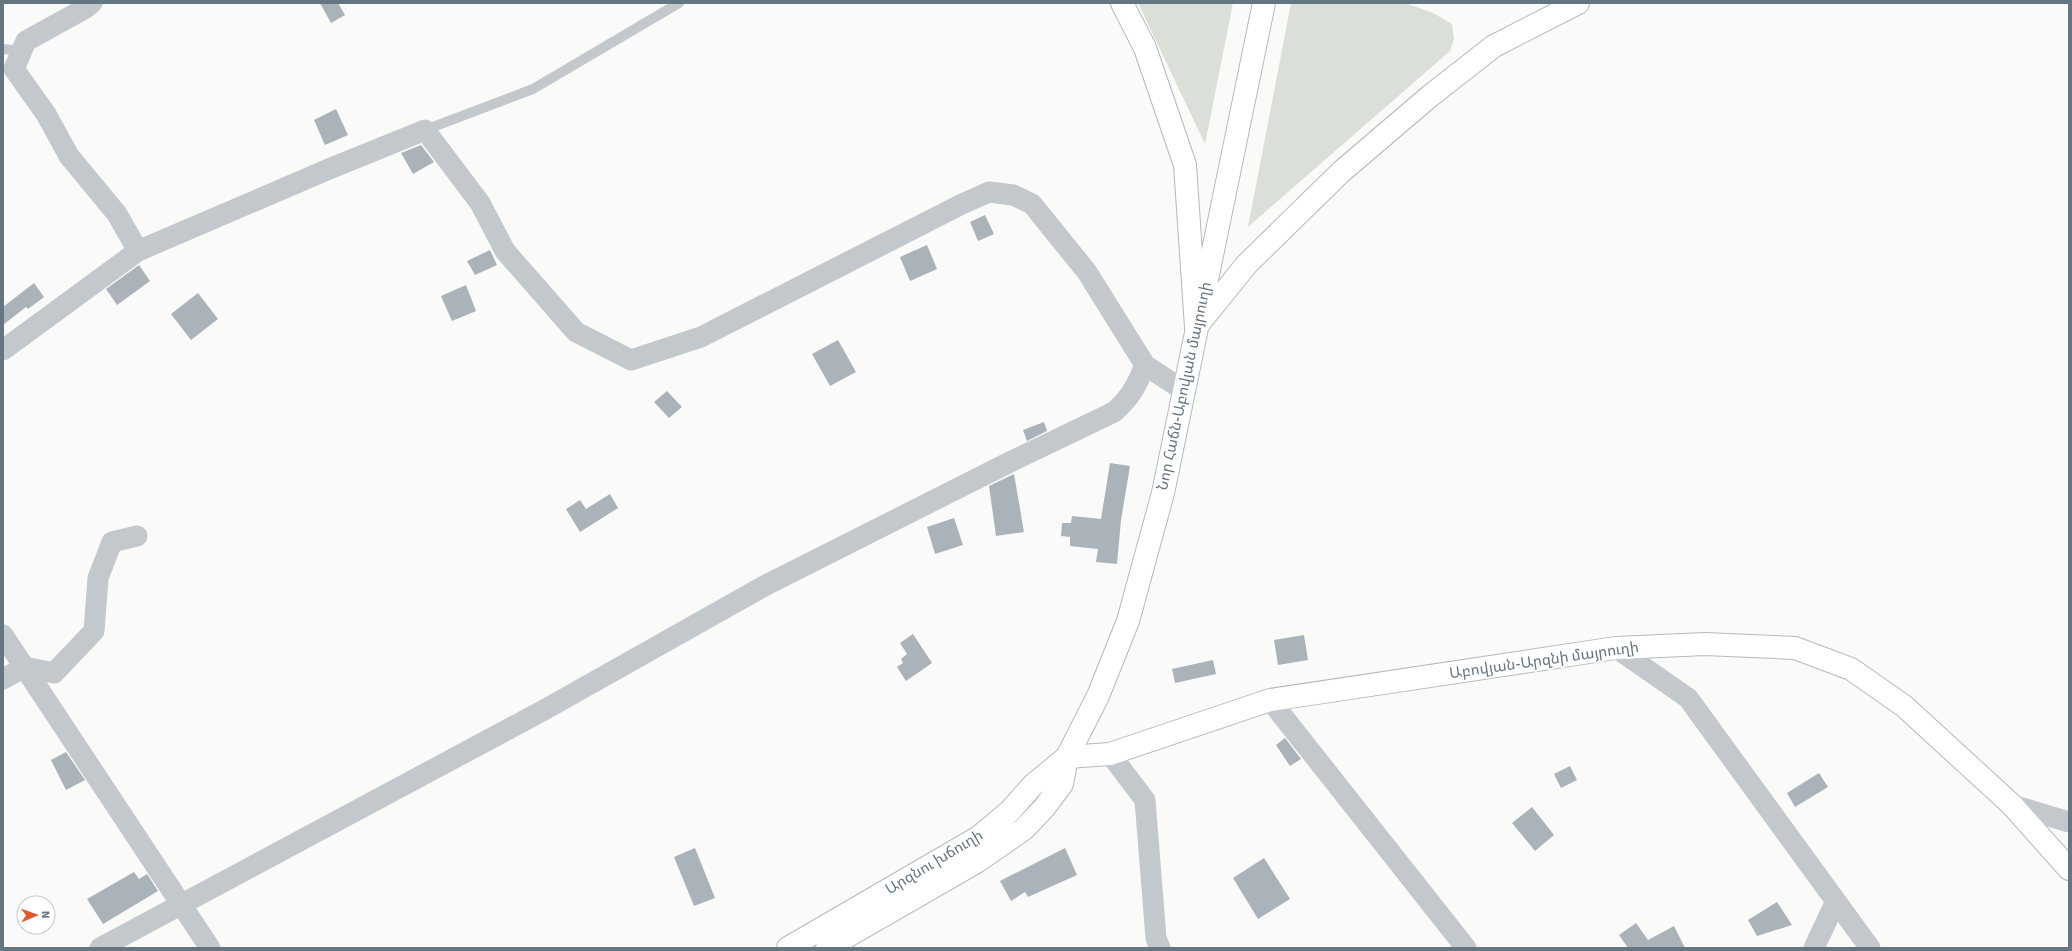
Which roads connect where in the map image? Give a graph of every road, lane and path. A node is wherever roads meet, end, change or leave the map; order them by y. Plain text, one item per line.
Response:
1 (92, 3) edge
2 (680, 3) edge
3 (1122, 3) edge
4 (1264, 3) edge
5 (1578, 3) edge
6 (13, 50) edge
7 (425, 130) junction
8 (138, 251) junction
9 (1196, 327) junction
10 (3, 350) edge
11 (1146, 365) junction
12 (1183, 390) junction
13 (137, 536) dead end
14 (3, 635) edge
15 (1616, 648) junction
16 (25, 667) junction
17 (3, 679) edge
18 (1270, 700) junction
19 (1110, 754) junction
20 (1068, 757) junction
21 (2012, 804) junction
22 (2069, 822) edge
23 (2069, 870) edge
24 (1836, 901) junction
25 (183, 904) junction
26 (100, 948) edge
27 (210, 948) edge
28 (788, 948) edge
29 (827, 948) edge
30 (1160, 948) edge
31 (1466, 948) edge
32 (1814, 948) edge
33 (1870, 948) edge

1 - 6 street
2 - 7 lane
3 - 9 main road
4 - 9 main road, Նոր Հաճն-Աբովյան մայրուղի
5 - 9 main road
6 - 8 street
7 - 8 street
7 - 11 street
8 - 10 street
9 - 12 main road, Նոր Հաճն-Աբովյան մայրուղի
11 - 12 street
11 - 25 street
12 - 20 main road, Նոր Հաճն-Աբովյան մայրուղի
13 - 16 street
14 - 16 street
15 - 18 main road, Աբովյան-Արզնի մայրուղի
15 - 21 main road, Աբովյան-Արզնի մայրուղի
15 - 24 street
16 - 17 street
16 - 25 street
18 - 19 main road, Աբովյան-Արզնի մայրուղի
18 - 31 street
19 - 20 main road, Աբովյան-Արզնի մայրուղի
19 - 30 street
20 - 28 main road, Արզնու խճուղի
20 - 29 main road
21 - 22 street
21 - 23 main road, Աբովյան-Արզնի մայրուղի
24 - 32 street
24 - 33 street
25 - 26 street
25 - 27 street

